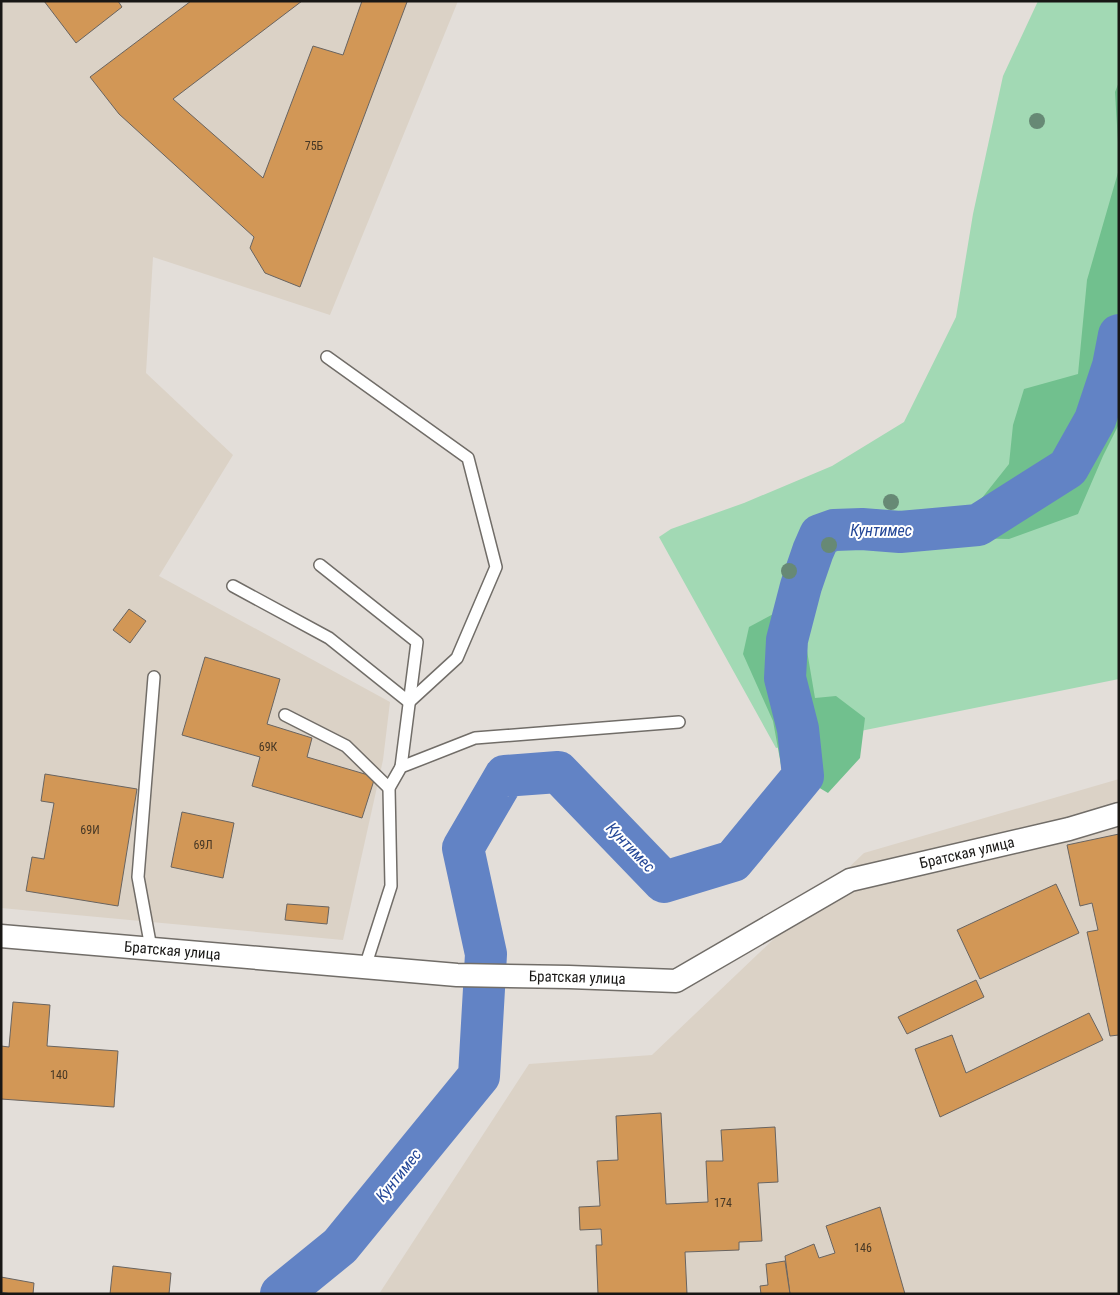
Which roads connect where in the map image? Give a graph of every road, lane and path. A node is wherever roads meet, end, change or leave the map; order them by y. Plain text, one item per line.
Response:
1 (327, 357) dead end
2 (320, 566) dead end
3 (233, 586) dead end
4 (154, 677) dead end
5 (410, 702) junction
6 (285, 715) dead end
7 (679, 722) dead end
8 (401, 767) junction
9 (389, 788) junction
10 (1119, 814) edge
11 (1, 936) edge
12 (151, 948) junction
13 (365, 967) junction

1 - 5 lane
2 - 5 lane
3 - 5 lane
4 - 12 lane
5 - 8 lane
6 - 9 lane
7 - 8 lane
8 - 9 lane
9 - 13 lane
10 - 13 street, Братская улица
11 - 12 street, Братская улица
12 - 13 street, Братская улица

